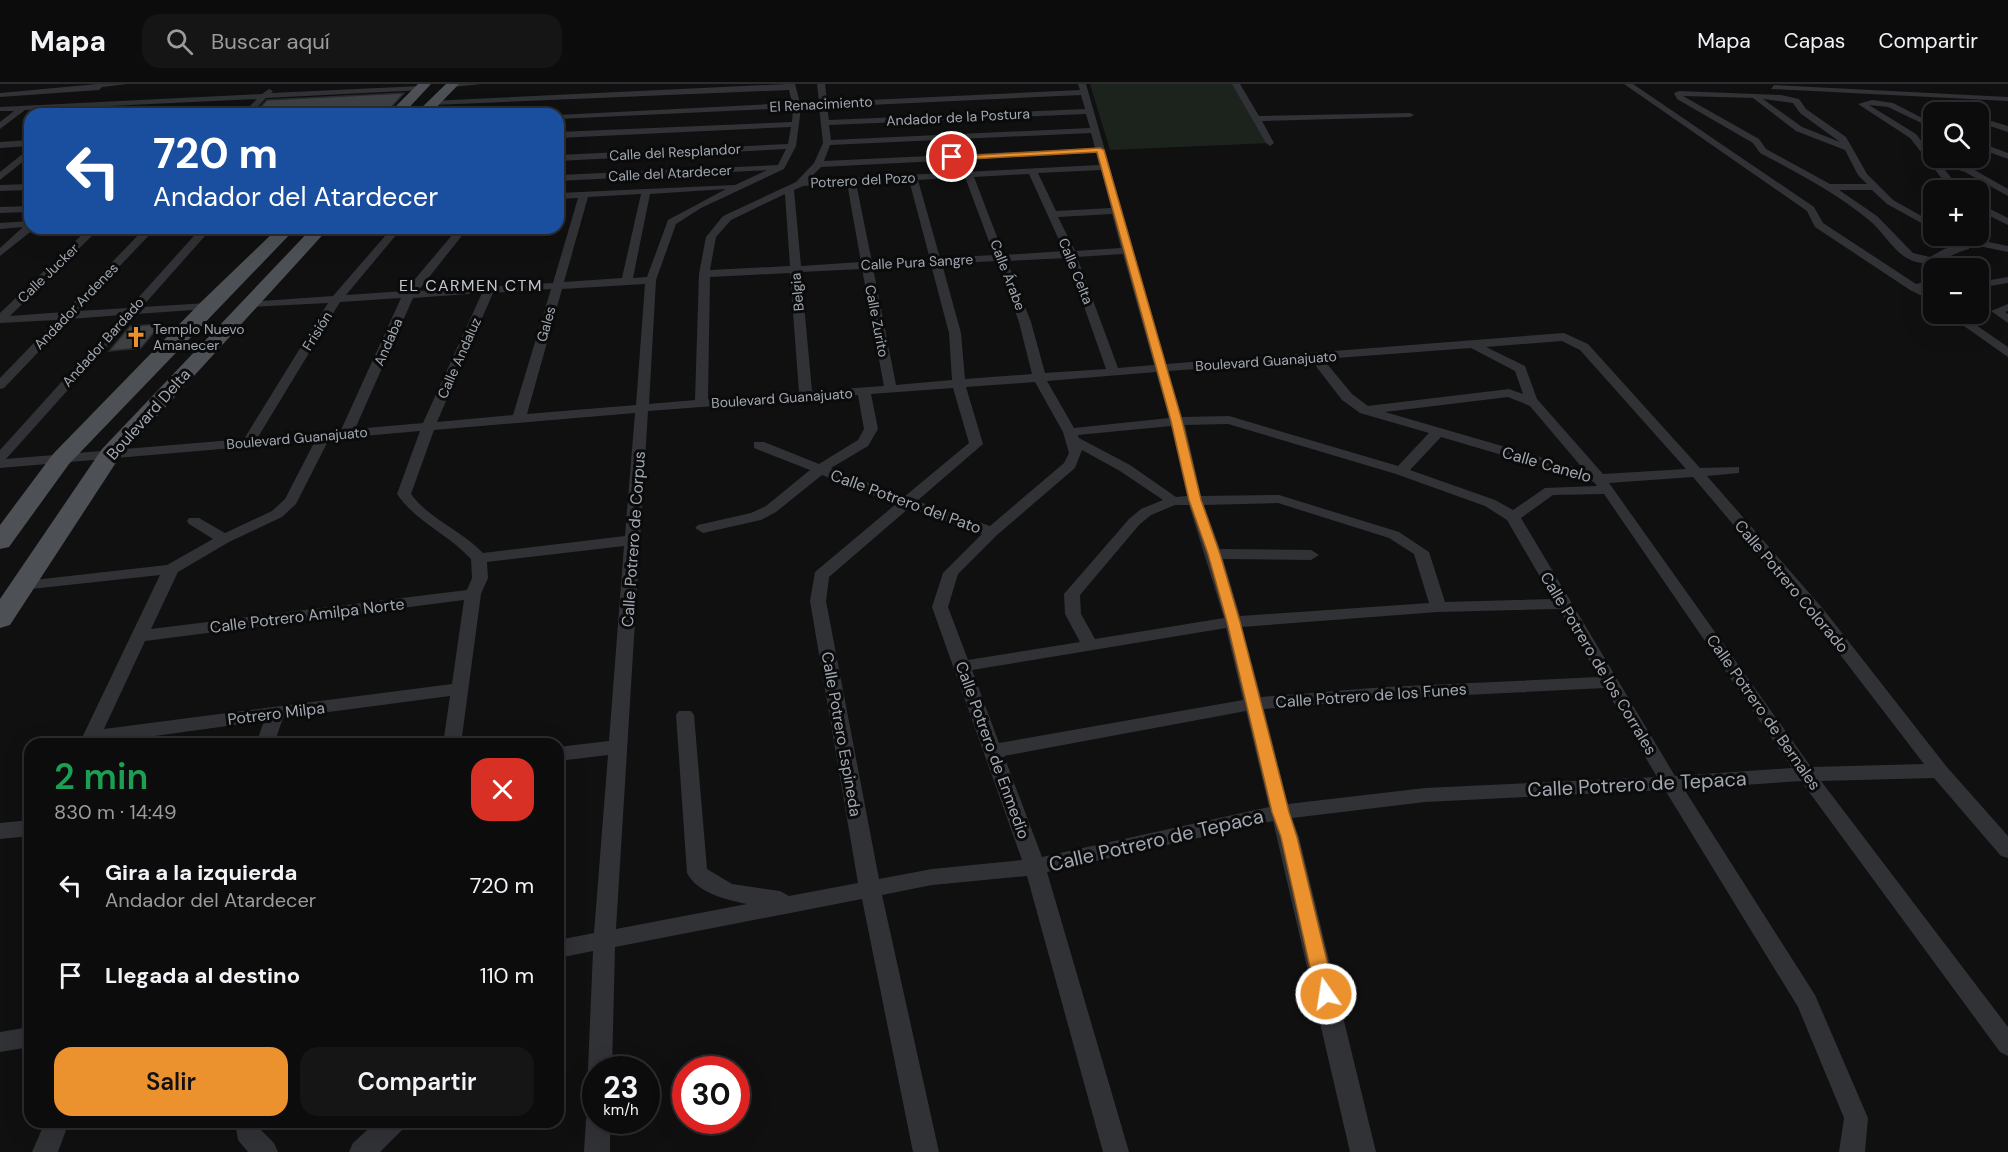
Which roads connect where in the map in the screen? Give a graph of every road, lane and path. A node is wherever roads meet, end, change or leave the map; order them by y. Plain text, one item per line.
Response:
1 (123, 84) edge
2 (273, 84) edge
3 (478, 84) edge
4 (602, 84) edge
5 (821, 84) edge
6 (1236, 84) edge
7 (1628, 84) edge
8 (452, 85) edge
9 (1734, 85) edge
10 (101, 86) edge
11 (423, 86) edge
12 (791, 86) edge
13 (1083, 88) edge
14 (0, 95) edge
15 (266, 95) junction
16 (931, 95) junction
17 (1707, 95) junction
18 (597, 96) junction
19 (1756, 98) junction
20 (2008, 99) edge
21 (87, 103) junction
22 (1693, 103) junction
23 (432, 104) junction
24 (822, 104) junction
25 (798, 105) junction
26 (24, 108) junction
27 (81, 108) edge
28 (252, 108) edge
29 (401, 108) edge
30 (428, 108) edge
31 (0, 110) edge
32 (1090, 111) junction
33 (591, 115) junction
34 (1410, 115) dead end
35 (564, 117) edge
36 (938, 117) junction
37 (1257, 119) junction
38 (1923, 122) edge
39 (827, 123) junction
40 (1989, 123) edge
41 (795, 124) junction
42 (0, 126) edge
43 (2008, 129) edge
44 (1095, 130) junction
45 (1923, 135) edge
46 (1913, 136) junction
47 (945, 137) junction
48 (564, 138) edge
49 (24, 143) edge
50 (827, 143) junction
51 (1270, 143) dead end
52 (0, 145) edge
53 (580, 146) junction
54 (792, 146) junction
55 (1923, 147) edge
56 (1849, 148) junction
57 (1989, 149) edge
58 (1100, 150) junction
59 (564, 155) edge
60 (24, 156) edge
61 (2008, 156) edge
62 (952, 157) junction
63 (818, 164) junction
64 (24, 165) edge
65 (13, 166) junction
66 (781, 167) junction
67 (1104, 167) junction
68 (1938, 168) edge
69 (1961, 168) edge
70 (1032, 171) junction
71 (968, 174) junction
72 (602, 176) junction
73 (0, 177) edge
74 (913, 177) junction
75 (564, 178) edge
76 (571, 178) junction
77 (761, 178) junction
78 (850, 180) junction
79 (1947, 180) edge
80 (796, 185) junction
81 (746, 186) junction
82 (24, 187) edge
83 (1823, 187) junction
84 (1875, 187) junction
85 (0, 188) edge
86 (646, 191) junction
87 (628, 192) junction
88 (2008, 193) edge
89 (584, 194) junction
90 (564, 196) edge
91 (24, 209) edge
92 (0, 210) edge
93 (1118, 211) junction
94 (1989, 212) edge
95 (1051, 214) junction
96 (1923, 221) edge
97 (2008, 222) edge
98 (0, 226) edge
99 (24, 226) edge
100 (24, 231) edge
101 (89, 234) edge
102 (145, 234) edge
103 (201, 234) edge
104 (282, 234) edge
105 (315, 234) edge
106 (392, 234) edge
107 (458, 234) edge
108 (1953, 246) edge
109 (1984, 246) edge
110 (1129, 251) junction
111 (2008, 251) edge
112 (0, 253) edge
113 (1071, 254) junction
114 (1002, 258) junction
115 (936, 261) junction
116 (867, 265) junction
117 (795, 269) junction
118 (1989, 273) edge
119 (704, 274) junction
120 (2008, 277) edge
121 (651, 280) junction
122 (627, 281) junction
123 (1989, 282) edge
124 (558, 285) junction
125 (489, 290) junction
126 (1923, 291) edge
127 (409, 294) junction
128 (336, 299) junction
129 (249, 304) junction
130 (208, 306) junction
131 (2008, 308) edge
132 (130, 311) junction
133 (66, 315) junction
134 (0, 319) edge
135 (2008, 320) edge
136 (1967, 324) edge
137 (1564, 337) joint
138 (1473, 344) junction
139 (2008, 353) edge
140 (1316, 358) junction
141 (1161, 370) junction
142 (1114, 373) junction
143 (1040, 379) junction
144 (0, 385) edge
145 (959, 385) junction
146 (891, 390) junction
147 (864, 392) junction
148 (806, 397) junction
149 (1531, 399) junction
150 (702, 404) junction
151 (649, 408) junction
152 (1365, 410) junction
153 (519, 419) junction
154 (1171, 421) junction
155 (428, 427) junction
156 (1438, 432) junction
157 (346, 434) junction
158 (324, 436) junction
159 (1077, 440) junction
160 (248, 443) junction
161 (759, 445) dead end
162 (110, 454) junction
163 (0, 458) edge
164 (61, 459) junction
165 (0, 464) edge
166 (820, 470) junction
167 (1734, 470) dead end
168 (1401, 471) junction
169 (1571, 471) junction
170 (1697, 473) junction
171 (1603, 484) junction
172 (1550, 490) junction
173 (1195, 500) junction
174 (1173, 501) junction
175 (904, 502) junction
176 (1513, 518) junction
177 (194, 521) dead end
178 (703, 528) dead end
179 (992, 532) junction
180 (224, 539) junction
181 (633, 540) junction
182 (0, 542) edge
183 (1214, 554) junction
184 (1311, 555) dead end
185 (479, 558) junction
186 (171, 569) junction
187 (22, 585) junction
188 (473, 594) junction
189 (1566, 604) junction
190 (1438, 607) junction
191 (0, 619) edge
192 (1233, 622) junction
193 (141, 636) junction
194 (1090, 645) junction
195 (963, 666) junction
196 (1611, 682) junction
197 (459, 689) junction
198 (1253, 704) junction
199 (276, 712) junction
200 (685, 715) dead end
201 (91, 738) edge
202 (109, 738) edge
203 (267, 738) edge
204 (453, 738) edge
205 (618, 747) junction
206 (992, 751) junction
207 (564, 753) edge
208 (1939, 771) junction
209 (1806, 774) junction
210 (1670, 783) junction
211 (1280, 812) junction
212 (24, 829) edge
213 (0, 831) edge
214 (2008, 850) edge
215 (1035, 867) junction
216 (870, 889) junction
217 (804, 901) junction
218 (604, 942) junction
219 (564, 948) edge
220 (24, 1038) edge
221 (0, 1042) edge
222 (2008, 1045) edge
223 (600, 1056) edge
224 (55, 1128) edge
225 (247, 1128) edge
226 (387, 1128) edge
227 (598, 1134) edge
228 (45, 1152) edge
229 (265, 1152) edge
230 (362, 1152) edge
231 (597, 1152) edge
232 (926, 1152) edge
233 (1116, 1152) edge
234 (1363, 1152) edge
235 (1852, 1152) edge

1 - 10 street
2 - 15 street
3 - 8 street
4 - 18 street
5 - 24 street
6 - 37 street
7 - 126 street
8 - 23 main road
9 - 20 street
10 - 14 street
10 - 21 street
11 - 15 street
11 - 29 main road
12 - 18 street
12 - 25 street
13 - 16 street, El Renacimiento
13 - 32 street
15 - 21 street
15 - 28 street
16 - 24 street, El Renacimiento
16 - 36 street
17 - 19 street
17 - 22 street
17 - 22 street
18 - 23 street
18 - 33 street
19 - 56 street
19 - 56 street
21 - 26 street
21 - 27 street
22 - 83 street
23 - 30 main road
24 - 25 street, El Renacimiento
24 - 39 street
25 - 33 street, El Renacimiento
25 - 41 street
26 - 31 street
26 - 42 street
32 - 36 street, Andador de la Postura
32 - 44 street
33 - 35 street, El Renacimiento
34 - 37 street
36 - 39 street, Andador de la Postura
36 - 47 street
37 - 51 street
38 - 46 street
39 - 50 street
40 - 43 street
41 - 53 street
41 - 54 street
44 - 47 street
44 - 58 street
45 - 46 street
46 - 55 street
47 - 50 street
47 - 62 street
48 - 53 street
49 - 52 street
50 - 63 street
53 - 54 street, Calle del Resplandor
53 - 59 street, Calle del Resplandor
53 - 76 street
54 - 66 street
56 - 84 street
57 - 61 street
58 - 62 street
58 - 67 street
60 - 65 street
62 - 63 street
63 - 80 street
64 - 65 street
65 - 73 street
66 - 72 street, Calle del Atardecer
66 - 77 street, Calle Potrero de Corpus
67 - 70 street, Potrero del Pozo
67 - 93 street
68 - 79 street
69 - 88 street
70 - 71 street, Potrero del Pozo
70 - 95 street, Calle Celta
71 - 74 street, Potrero del Pozo
71 - 114 street, Calle Árabe
72 - 76 street, Calle del Atardecer
72 - 87 street
74 - 78 street, Potrero del Pozo
74 - 115 street
75 - 76 street, Calle del Atardecer
77 - 80 street
77 - 81 street, Calle Potrero de Corpus
78 - 80 street, Potrero del Pozo
78 - 116 street, Calle Zurito
80 - 117 street, Belgia
80 - 119 street
81 - 86 street
81 - 121 street, Calle Potrero de Corpus
82 - 85 street
83 - 84 street
83 - 108 street
84 - 96 street
86 - 87 street
86 - 122 street
87 - 89 street
89 - 90 street
89 - 124 street, Gales
91 - 92 street
93 - 95 street
93 - 110 street
94 - 97 street
95 - 113 street, Calle Celta
98 - 99 street
100 - 112 street
101 - 134 street, Calle Jucker
102 - 133 street, Andador Ardenes
103 - 132 street, Andador Bardado
104 - 130 main road, Boulevard Delta
105 - 129 main road, Boulevard Delta
106 - 128 street, Frisión
107 - 127 street, Andaba
109 - 111 street
110 - 113 street, Calle Pura Sangre
110 - 141 street
113 - 114 street, Calle Pura Sangre
113 - 142 street, Calle Celta
114 - 115 street, Calle Pura Sangre
114 - 143 street, Calle Árabe
115 - 116 street, Calle Pura Sangre
115 - 145 street
116 - 117 street, Calle Pura Sangre
116 - 146 street, Calle Zurito
117 - 119 street, Calle Pura Sangre
117 - 148 street, Belgia
118 - 120 street
119 - 150 street
120 - 123 street
121 - 122 street
121 - 151 street, Calle Potrero de Corpus
122 - 124 street
124 - 125 street
124 - 153 street, Gales
125 - 127 street
125 - 155 street, Calle Andaluz
127 - 128 street
127 - 157 street, Andaba
128 - 129 street
128 - 160 street, Frisión
129 - 162 main road, Boulevard Delta
130 - 132 street
130 - 164 main road, Boulevard Delta
131 - 135 street
132 - 133 street
132 - 163 street, Andador Bardado
133 - 134 street
133 - 144 street, Andador Ardenes
136 - 139 street
137 - 138 street, Boulevard Guanajuato
137 - 170 street, Calle Potrero Colorado
138 - 140 street, Boulevard Guanajuato
138 - 149 street
140 - 141 street, Boulevard Guanajuato
140 - 152 street, Calle Canelo
141 - 142 street, Boulevard Guanajuato
141 - 154 street
142 - 143 street, Boulevard Guanajuato
143 - 145 street, Boulevard Guanajuato
143 - 159 street
145 - 146 street, Boulevard Guanajuato
145 - 175 street, Calle Potrero Espineda
146 - 147 street, Boulevard Guanajuato
147 - 148 street, Boulevard Guanajuato
147 - 166 street
148 - 150 street, Boulevard Guanajuato
149 - 152 street
149 - 171 street, Calle Potrero de Bernales
150 - 151 street, Boulevard Guanajuato
151 - 153 street, Boulevard Guanajuato
151 - 181 street, Calle Potrero de Corpus
152 - 156 street, Calle Canelo
153 - 155 street, Boulevard Guanajuato
154 - 159 street
154 - 159 street
154 - 168 street, Calle Potrero de los Corrales
154 - 173 street
155 - 157 street, Boulevard Guanajuato
155 - 185 street, Calle Andaluz
156 - 168 street
156 - 169 street, Calle Canelo
157 - 158 street, Boulevard Guanajuato
158 - 160 street, Boulevard Guanajuato
158 - 180 street
159 - 174 street
159 - 179 street, Calle Potrero de Enmedio
160 - 162 street, Boulevard Guanajuato
161 - 166 street, Calle Potrero del Pato
162 - 164 street, Boulevard Guanajuato
162 - 187 main road, Boulevard Delta
164 - 165 street, Boulevard Guanajuato
164 - 182 main road, Boulevard Delta
166 - 175 street, Calle Potrero del Pato
166 - 178 street
167 - 170 street, Calle Canelo
168 - 176 street, Calle Potrero de los Corrales
169 - 171 street, Calle Canelo
169 - 172 street
170 - 171 street, Calle Canelo
170 - 208 street, Calle Potrero Colorado
171 - 172 street
171 - 209 street, Calle Potrero de Bernales
172 - 176 street
173 - 174 street
173 - 183 street
173 - 190 street
174 - 194 street
175 - 179 street, Calle Potrero del Pato
175 - 216 street, Calle Potrero Espineda
176 - 189 street, Calle Potrero de los Corrales
177 - 180 street
179 - 195 street, Calle Potrero de Enmedio
180 - 186 street
181 - 185 street
181 - 205 street, Calle Potrero de Corpus
183 - 184 street
183 - 192 street
185 - 188 street
186 - 187 street
186 - 193 street
187 - 191 main road, Boulevard Delta
188 - 193 street, Calle Potrero Amilpa Norte
188 - 197 street
189 - 190 street
189 - 196 street, Calle Potrero de los Corrales
190 - 192 street
192 - 194 street
192 - 198 street
193 - 201 street
194 - 195 street
195 - 206 street, Calle Potrero de Enmedio
196 - 198 street, Calle Potrero de los Funes
196 - 210 street, Calle Potrero de los Corrales
197 - 199 street, Potrero Milpa
197 - 204 street
198 - 206 street, Calle Potrero de los Funes
198 - 211 street
199 - 202 street, Potrero Milpa
199 - 203 street
200 - 217 street
205 - 207 street
205 - 218 street, Calle Potrero de Corpus
206 - 215 street, Calle Potrero de Enmedio
208 - 209 street, Calle Potrero de Tepaca
208 - 214 street, Calle Potrero Colorado
209 - 210 street, Calle Potrero de Tepaca
209 - 222 street, Calle Potrero de Bernales
210 - 211 street, Calle Potrero de Tepaca
210 - 235 street, Calle Potrero de los Corrales
211 - 215 street, Calle Potrero de Tepaca
211 - 234 street
212 - 213 street
215 - 216 street, Calle Potrero de Tepaca
215 - 233 street, Calle Potrero de Enmedio
216 - 217 street, Calle Potrero de Tepaca
216 - 232 street, Calle Potrero Espineda
217 - 218 street, Calle Potrero de Tepaca
218 - 219 street, Calle Potrero de Tepaca
218 - 223 street, Calle Potrero de Corpus
220 - 221 street
224 - 228 street
225 - 229 street
226 - 230 street
227 - 231 street

